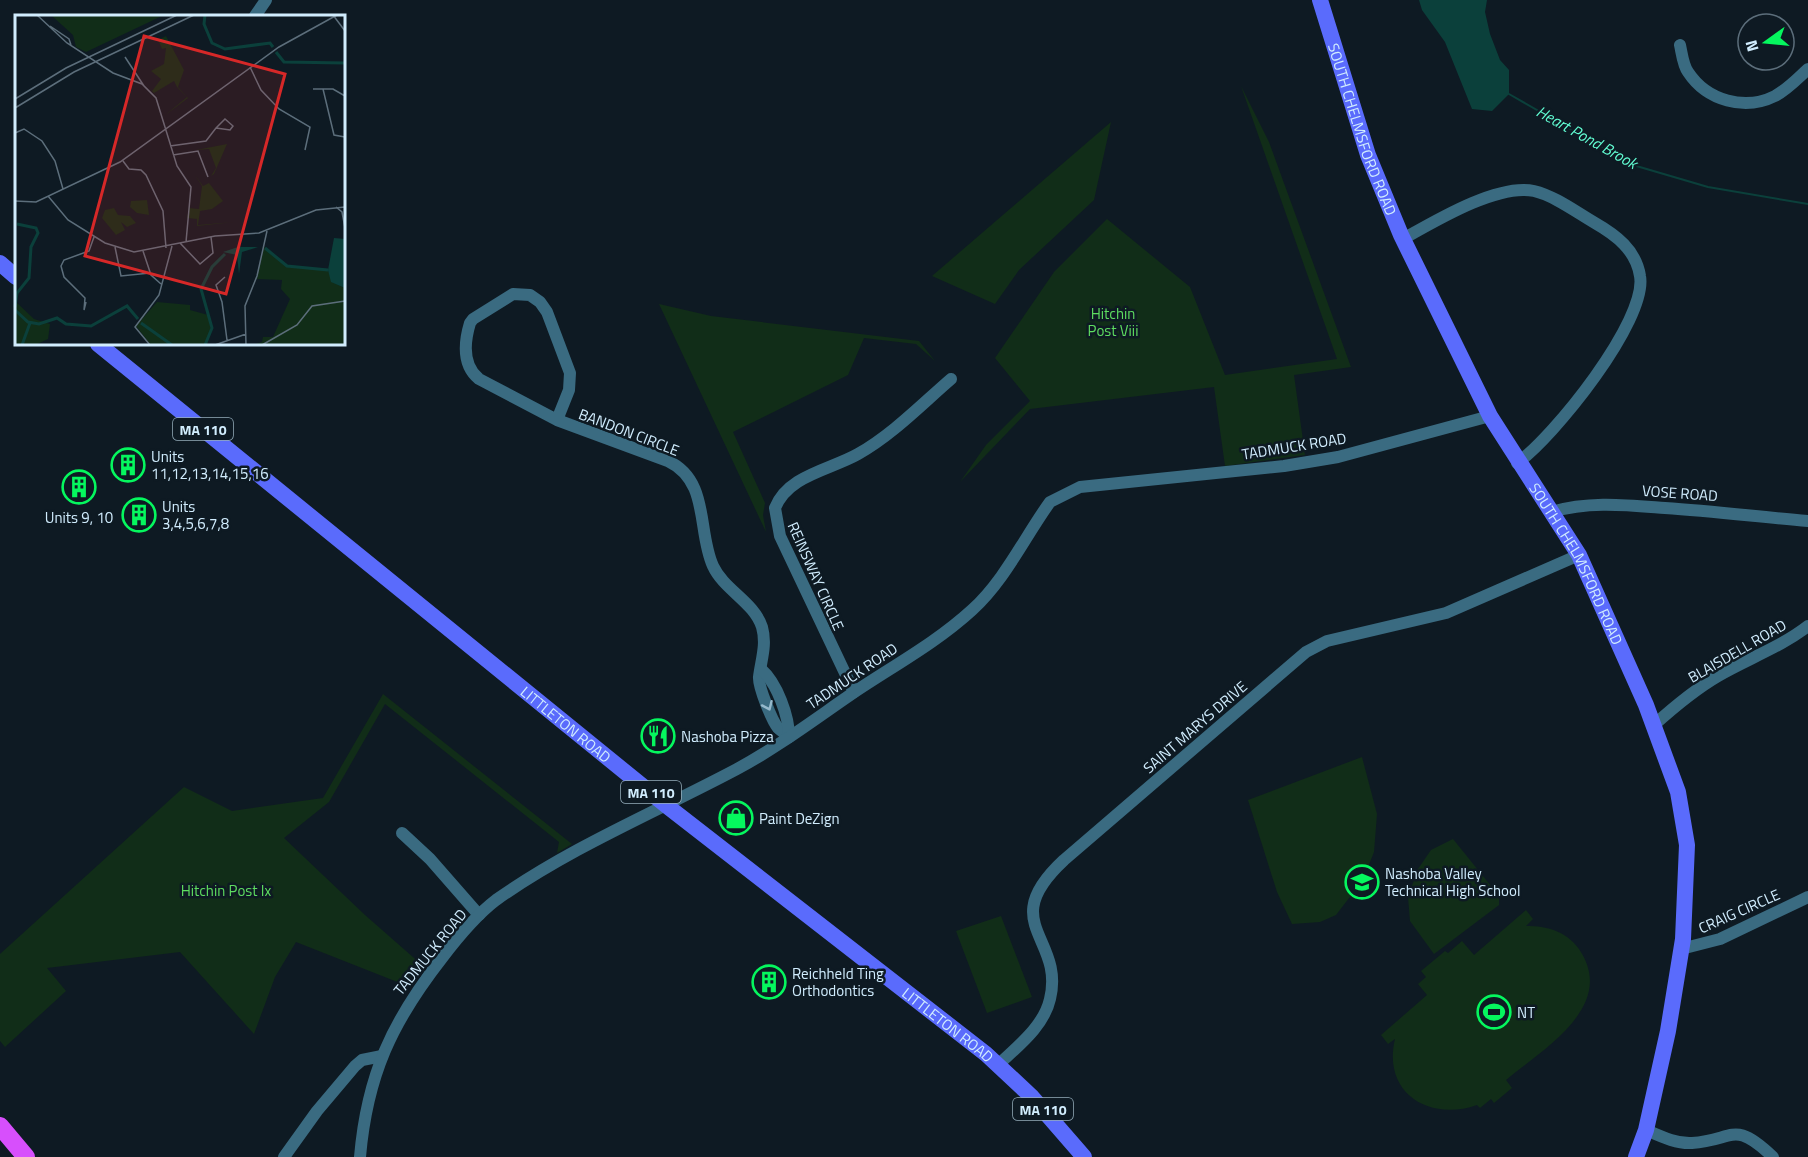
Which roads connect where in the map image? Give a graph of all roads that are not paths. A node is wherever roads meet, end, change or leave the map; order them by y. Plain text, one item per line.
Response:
1 (266, 0) edge
2 (1320, 0) edge
3 (256, 15) edge
4 (1680, 45) dead end
5 (1808, 69) edge
6 (1403, 239) junction
7 (0, 263) edge
8 (15, 276) edge
9 (99, 345) edge
10 (951, 379) dead end
11 (1490, 416) junction
12 (557, 420) junction
13 (1518, 463) junction
14 (1551, 512) junction
15 (1808, 521) edge
16 (1579, 555) junction
17 (1807, 630) edge
18 (854, 692) junction
19 (1654, 725) junction
20 (789, 737) junction
21 (667, 806) junction
22 (402, 833) dead end
23 (1808, 897) edge
24 (479, 915) junction
25 (1681, 949) junction
26 (382, 1056) junction
27 (999, 1064) junction
28 (0, 1126) edge
29 (1646, 1130) junction
30 (26, 1157) edge
31 (284, 1157) edge
32 (360, 1157) edge
33 (1084, 1157) edge
34 (1636, 1157) edge
35 (1773, 1157) edge

1 - 3 street
2 - 6 main road, SOUTH CHELMSFORD ROAD
4 - 5 street
6 - 11 main road, SOUTH CHELMSFORD ROAD
6 - 13 street
7 - 8 main road
9 - 21 main road, LITTLETON ROAD / MA 110
10 - 18 street, REINSWAY CIRCLE
11 - 13 main road, SOUTH CHELMSFORD ROAD
11 - 18 street, TADMUCK ROAD
12 - 12 street, BANDON CIRCLE
12 - 20 street, BANDON CIRCLE
13 - 14 main road, SOUTH CHELMSFORD ROAD
14 - 15 street, VOSE ROAD
14 - 16 main road, SOUTH CHELMSFORD ROAD
16 - 19 main road, SOUTH CHELMSFORD ROAD
16 - 27 street, SAINT MARYS DRIVE
17 - 19 street, BLAISDELL ROAD
18 - 20 street, TADMUCK ROAD
19 - 25 main road, SOUTH CHELMSFORD ROAD
20 - 21 street, TADMUCK ROAD
21 - 24 street, TADMUCK ROAD
21 - 27 main road, LITTLETON ROAD / MA 110
22 - 24 street
23 - 25 street, CRAIG CIRCLE
24 - 26 street, TADMUCK ROAD
25 - 29 main road, SOUTH CHELMSFORD ROAD
26 - 31 street
26 - 32 street, TADMUCK ROAD
27 - 33 main road, LITTLETON ROAD / MA 110
28 - 30 highway
29 - 34 main road, SOUTH CHELMSFORD ROAD
29 - 35 street

